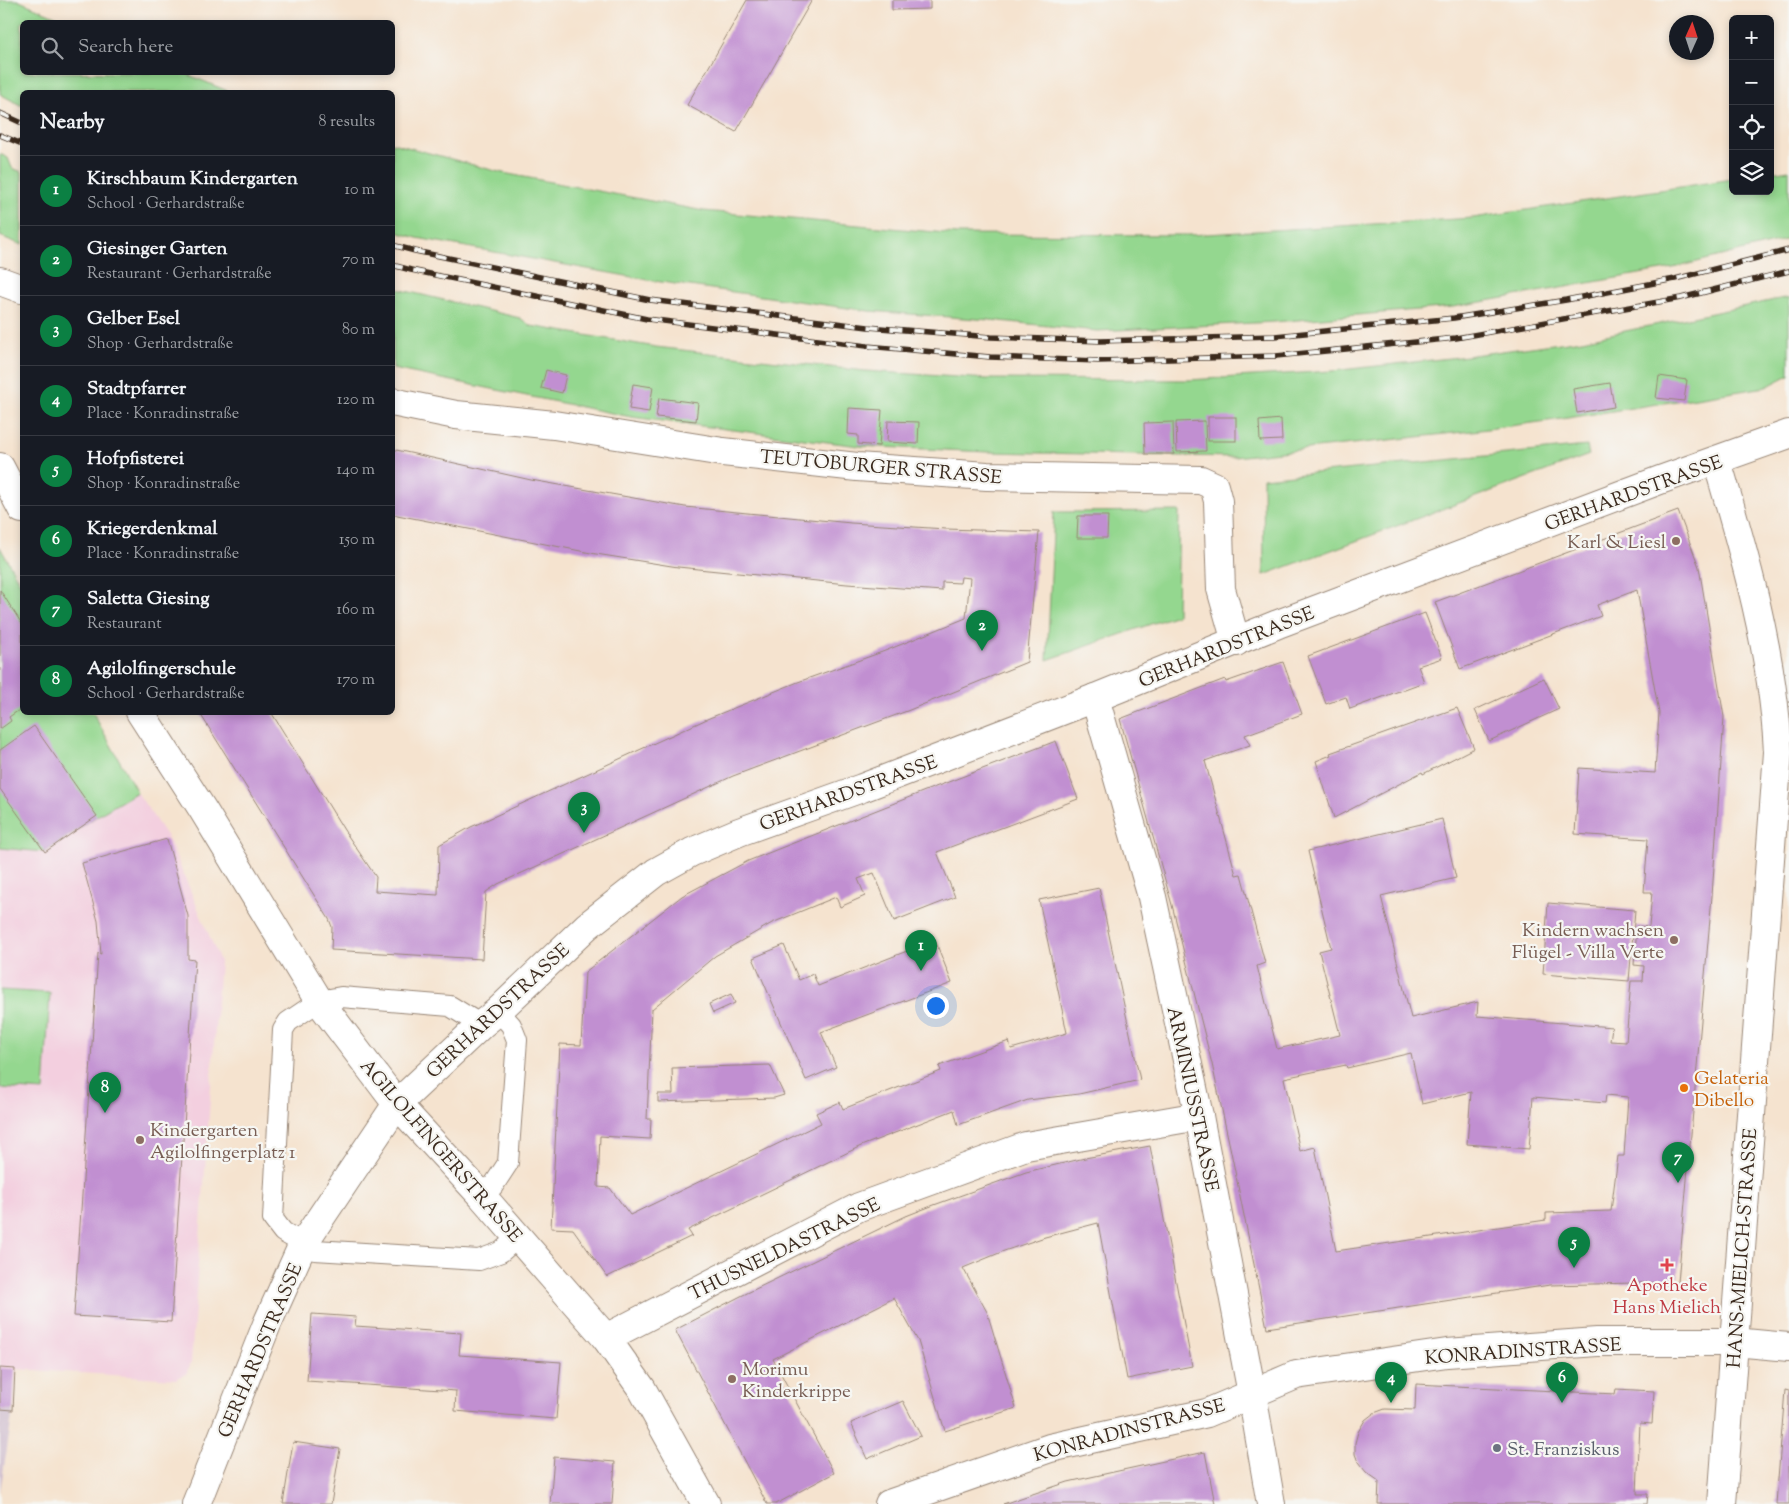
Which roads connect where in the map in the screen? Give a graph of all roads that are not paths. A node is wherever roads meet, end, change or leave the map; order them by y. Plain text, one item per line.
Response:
1 (0, 281) edge
2 (20, 288) edge
3 (395, 403) edge
4 (1789, 434) edge
5 (1717, 461) junction
6 (0, 467) edge
7 (20, 505) edge
8 (1236, 642) junction
9 (1095, 698) junction
10 (142, 715) edge
11 (1784, 752) edge
12 (319, 1002) junction
13 (490, 1018) junction
14 (397, 1104) junction
15 (1199, 1116) junction
16 (482, 1196) junction
17 (517, 1238) junction
18 (304, 1244) junction
19 (606, 1338) junction
20 (1734, 1342) junction
21 (1789, 1346) edge
22 (1252, 1394) junction
23 (196, 1504) edge
24 (706, 1504) edge
25 (890, 1504) edge
26 (1271, 1504) edge
27 (1722, 1504) edge

1 - 2 street
3 - 8 street, TEUTOBURGER STRASSE
4 - 5 street, GERHARDSTRASSE
5 - 8 street, GERHARDSTRASSE
5 - 11 street, HANS-MIELICH-STRASSE
6 - 7 street
8 - 9 street, GERHARDSTRASSE
9 - 13 street, GERHARDSTRASSE
9 - 15 street, ARMINIUSSTRASSE
10 - 12 street, AGILOLFINGERSTRASSE
11 - 20 street, HANS-MIELICH-STRASSE
12 - 13 lane
12 - 14 street, AGILOLFINGERSTRASSE
12 - 18 lane
13 - 14 street, GERHARDSTRASSE
13 - 16 lane
14 - 16 street, AGILOLFINGERSTRASSE
14 - 18 street, GERHARDSTRASSE
15 - 19 street, THUSNELDASTRASSE
15 - 22 street, ARMINIUSSTRASSE
16 - 17 street, AGILOLFINGERSTRASSE
17 - 18 lane
17 - 19 street, AGILOLFINGERSTRASSE
18 - 23 street, GERHARDSTRASSE
19 - 24 street, AGILOLFINGERSTRASSE
20 - 21 street, KONRADINSTRASSE
20 - 22 street, KONRADINSTRASSE
20 - 27 street, HANS-MIELICH-STRASSE
22 - 25 street, KONRADINSTRASSE
22 - 26 street, ARMINIUSSTRASSE

